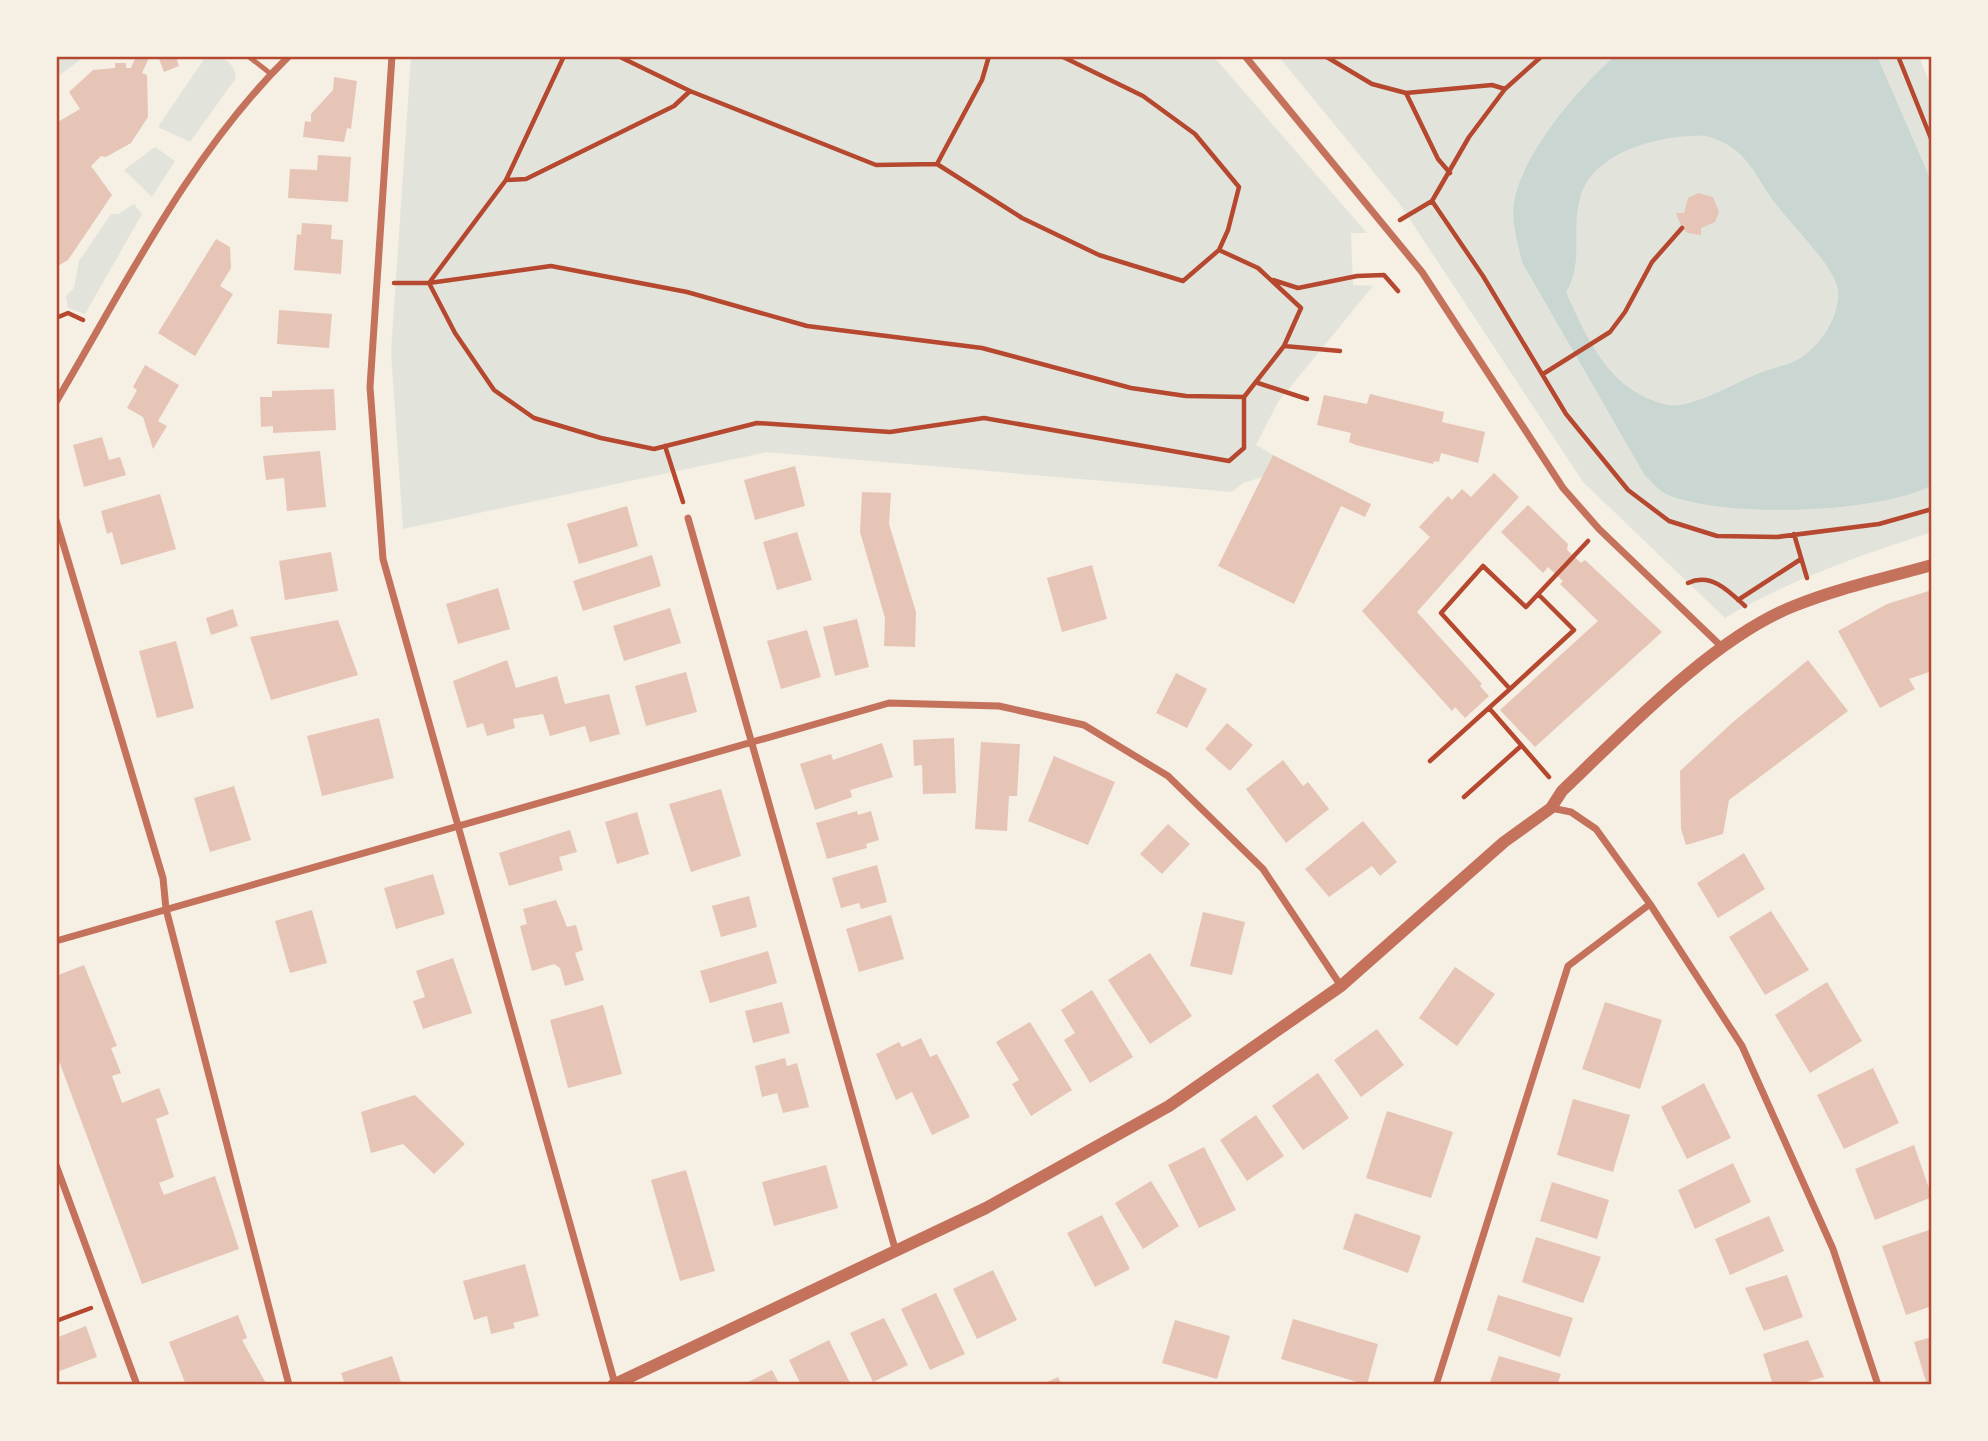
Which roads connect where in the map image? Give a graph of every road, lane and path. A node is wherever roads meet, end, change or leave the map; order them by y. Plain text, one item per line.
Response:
1 (248, 56) edge
2 (289, 56) edge
3 (392, 56) edge
4 (564, 56) edge
5 (618, 56) edge
6 (989, 56) edge
7 (1061, 56) edge
8 (1245, 56) edge
9 (1325, 56) edge
10 (1542, 56) edge
11 (1898, 56) edge
12 (271, 74) junction
13 (1505, 89) junction
14 (690, 91) junction
15 (1406, 93) junction
16 (1932, 141) edge
17 (937, 164) junction
18 (1450, 173) junction
19 (506, 180) junction
20 (1432, 201) junction
21 (1387, 228) junction
22 (1682, 228) dead end
23 (1219, 250) junction
24 (1272, 279) junction
25 (377, 283) junction
26 (429, 283) junction
27 (1398, 291) dead end
28 (56, 318) edge
29 (99, 329) junction
30 (1284, 346) junction
31 (1340, 351) dead end
32 (1543, 374) junction
33 (1258, 383) junction
34 (1244, 397) junction
35 (1307, 399) dead end
36 (56, 402) edge
37 (665, 446) junction
38 (1932, 509) edge
39 (688, 518) joint
40 (56, 520) edge
41 (1599, 529) junction
42 (1794, 534) junction
43 (1801, 559) junction
44 (1932, 565) edge
45 (1807, 578) dead end
46 (1688, 583) dead end
47 (1538, 594) junction
48 (1738, 600) junction
49 (1745, 606) dead end
50 (1723, 647) junction
51 (1510, 689) junction
52 (1489, 708) junction
53 (752, 742) junction
54 (1521, 746) junction
55 (1430, 761) dead end
56 (1562, 791) junction
57 (1464, 797) dead end
58 (1551, 808) junction
59 (460, 826) junction
60 (1650, 904) junction
61 (166, 909) junction
62 (56, 941) edge
63 (1341, 986) junction
64 (56, 1166) edge
65 (59, 1182) edge
66 (896, 1252) junction
67 (106, 1302) junction
68 (56, 1321) edge
69 (137, 1385) edge
70 (289, 1385) edge
71 (614, 1385) edge
72 (1436, 1385) edge
73 (1878, 1385) edge

1 - 12 lane
2 - 12 street
3 - 25 street
4 - 19 path
5 - 14 path
6 - 17 path
7 - 23 path
8 - 21 street
9 - 15 path
10 - 13 path
11 - 16 path
12 - 29 street
13 - 15 path
13 - 18 path
14 - 17 path
14 - 19 path
15 - 18 path
17 - 23 path
18 - 20 path
19 - 26 path
20 - 21 path
20 - 32 path
21 - 41 street
22 - 32 path
23 - 24 path
24 - 27 path
24 - 30 path
25 - 26 path
25 - 59 street
26 - 34 path
26 - 37 path
28 - 29 path
29 - 36 street
30 - 31 path
30 - 33 path
32 - 42 path
33 - 34 path
33 - 35 path
34 - 37 path
37 - 39 path
38 - 42 path
39 - 53 street
40 - 61 street
41 - 47 path
41 - 50 street
42 - 43 path
43 - 45 path
43 - 48 path
44 - 50 street
46 - 48 path
47 - 51 path
47 - 51 path
48 - 49 path
50 - 56 street
51 - 52 path
52 - 54 path
52 - 55 path
53 - 59 street
53 - 63 street
53 - 66 street
54 - 56 path
54 - 57 path
56 - 58 street
58 - 60 street
58 - 63 street
59 - 61 street
59 - 71 street
60 - 72 street
60 - 73 street
61 - 62 street
61 - 70 street
63 - 66 street
64 - 65 street
65 - 67 street
66 - 71 street
67 - 68 path
67 - 69 street

